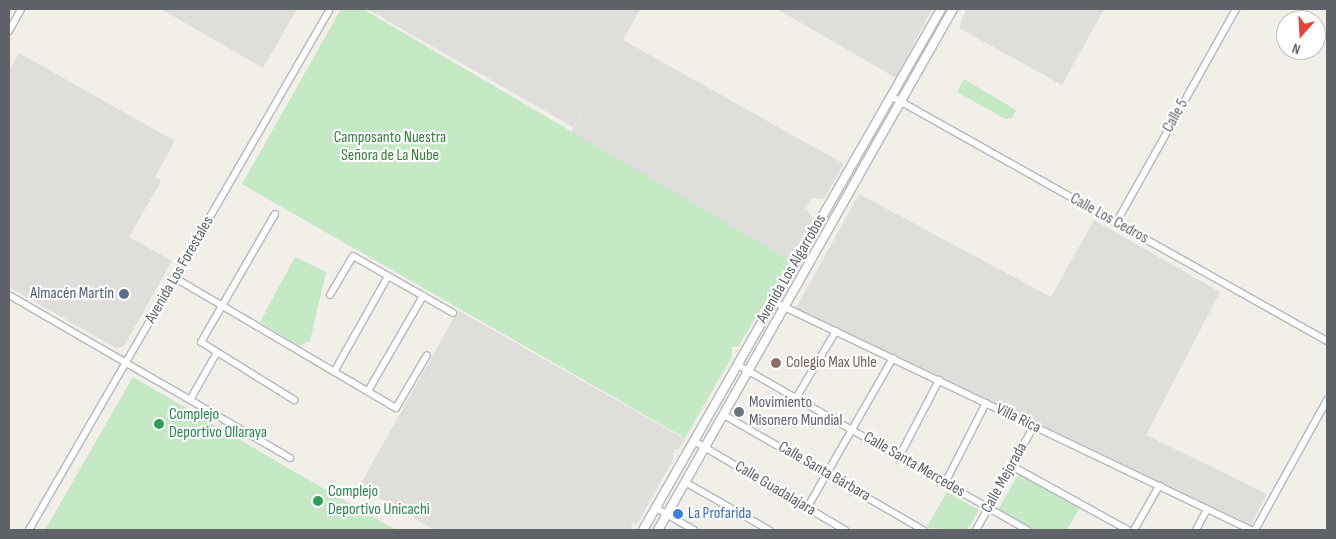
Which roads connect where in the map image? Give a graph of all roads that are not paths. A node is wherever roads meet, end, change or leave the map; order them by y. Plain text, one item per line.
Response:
1 (21, 9) edge
2 (330, 9) edge
3 (941, 9) edge
4 (953, 9) edge
5 (1236, 9) edge
6 (9, 31) edge
7 (891, 96) junction
8 (900, 102) junction
9 (275, 214) dead end
10 (1116, 222) junction
11 (388, 276) junction
12 (175, 278) junction
13 (9, 295) edge
14 (330, 295) dead end
15 (423, 296) junction
16 (774, 302) junction
17 (221, 305) junction
18 (785, 307) junction
19 (453, 313) dead end
20 (836, 331) junction
21 (1327, 341) edge
22 (216, 354) junction
23 (427, 355) dead end
24 (893, 358) junction
25 (126, 363) junction
26 (738, 365) junction
27 (749, 371) junction
28 (334, 372) junction
29 (938, 380) junction
30 (368, 392) junction
31 (796, 398) junction
32 (190, 400) junction
33 (294, 400) dead end
34 (1327, 400) edge
35 (986, 403) junction
36 (724, 415) junction
37 (1034, 426) junction
38 (852, 430) junction
39 (694, 441) junction
40 (705, 448) junction
41 (899, 457) junction
42 (290, 458) dead end
43 (1012, 466) junction
44 (827, 474) junction
45 (685, 482) junction
46 (945, 483) junction
47 (1160, 486) junction
48 (656, 508) junction
49 (807, 508) junction
50 (988, 508) junction
51 (1207, 509) junction
52 (667, 514) junction
53 (760, 528) edge
54 (1254, 529) edge
55 (29, 530) edge
56 (643, 530) edge
57 (658, 530) edge
58 (694, 530) edge
59 (769, 530) edge
60 (845, 530) edge
61 (923, 530) edge
62 (976, 530) edge
63 (1027, 530) edge
64 (1128, 530) edge
65 (1134, 530) edge
66 (1196, 530) edge
67 (1264, 530) edge

1 - 6 street
2 - 12 street, Avenida Los Forestales
3 - 7 street, Avenida Los Algarrobos
4 - 8 street, Avenida Los Algarrobos
5 - 10 street, Calle 5
7 - 8 street, Calle Los Cedros
7 - 16 street, Avenida Los Algarrobos
8 - 10 street, Calle Los Cedros
8 - 18 street, Avenida Los Algarrobos
9 - 17 street
10 - 21 street, Calle Los Cedros
11 - 14 street
11 - 15 street
11 - 28 street
12 - 17 street
12 - 25 street, Avenida Los Forestales
13 - 25 street
15 - 19 street
15 - 30 street
16 - 18 street, Villa Rica
16 - 26 street, Avenida Los Algarrobos
17 - 22 street
17 - 28 street
18 - 20 street, Villa Rica
18 - 27 street, Avenida Los Algarrobos
20 - 24 street, Villa Rica
20 - 31 street
22 - 32 street
22 - 33 street
23 - 30 street
24 - 29 street, Villa Rica
24 - 38 street
25 - 32 street
25 - 55 street, Avenida Los Forestales
26 - 27 street, Calle Santa Mercedes
26 - 39 street, Avenida Los Algarrobos
27 - 31 street, Calle Santa Mercedes
27 - 36 street, Avenida Los Algarrobos
28 - 30 street
29 - 35 street, Villa Rica
29 - 41 street
31 - 38 street, Calle Santa Mercedes
32 - 42 street
34 - 54 street
35 - 37 street, Villa Rica
35 - 46 street
36 - 40 street, Avenida Los Algarrobos
36 - 44 street, Calle Santa Bárbara
37 - 43 street, Calle Mejorada
37 - 47 street, Villa Rica
38 - 41 street, Calle Santa Mercedes
38 - 44 street
39 - 40 street, Calle Guadalajara
39 - 48 street, Avenida Los Algarrobos
40 - 45 street, Avenida Los Algarrobos
40 - 49 street, Calle Guadalajara
41 - 46 street, Calle Santa Mercedes
43 - 50 street, Calle Mejorada
43 - 64 street
44 - 49 street
44 - 61 street, Calle Santa Bárbara
45 - 52 street, Avenida Los Algarrobos
45 - 53 street
46 - 50 street, Calle Santa Mercedes
47 - 51 street, Villa Rica
47 - 65 street
48 - 52 street
48 - 56 street, Avenida Los Algarrobos
49 - 60 street, Calle Guadalajara
50 - 62 street, Calle Mejorada
50 - 63 street, Calle Santa Mercedes
51 - 54 street, Villa Rica
51 - 66 street
52 - 57 street, Avenida Los Algarrobos
52 - 58 street
53 - 59 street
54 - 67 street, Villa Rica

